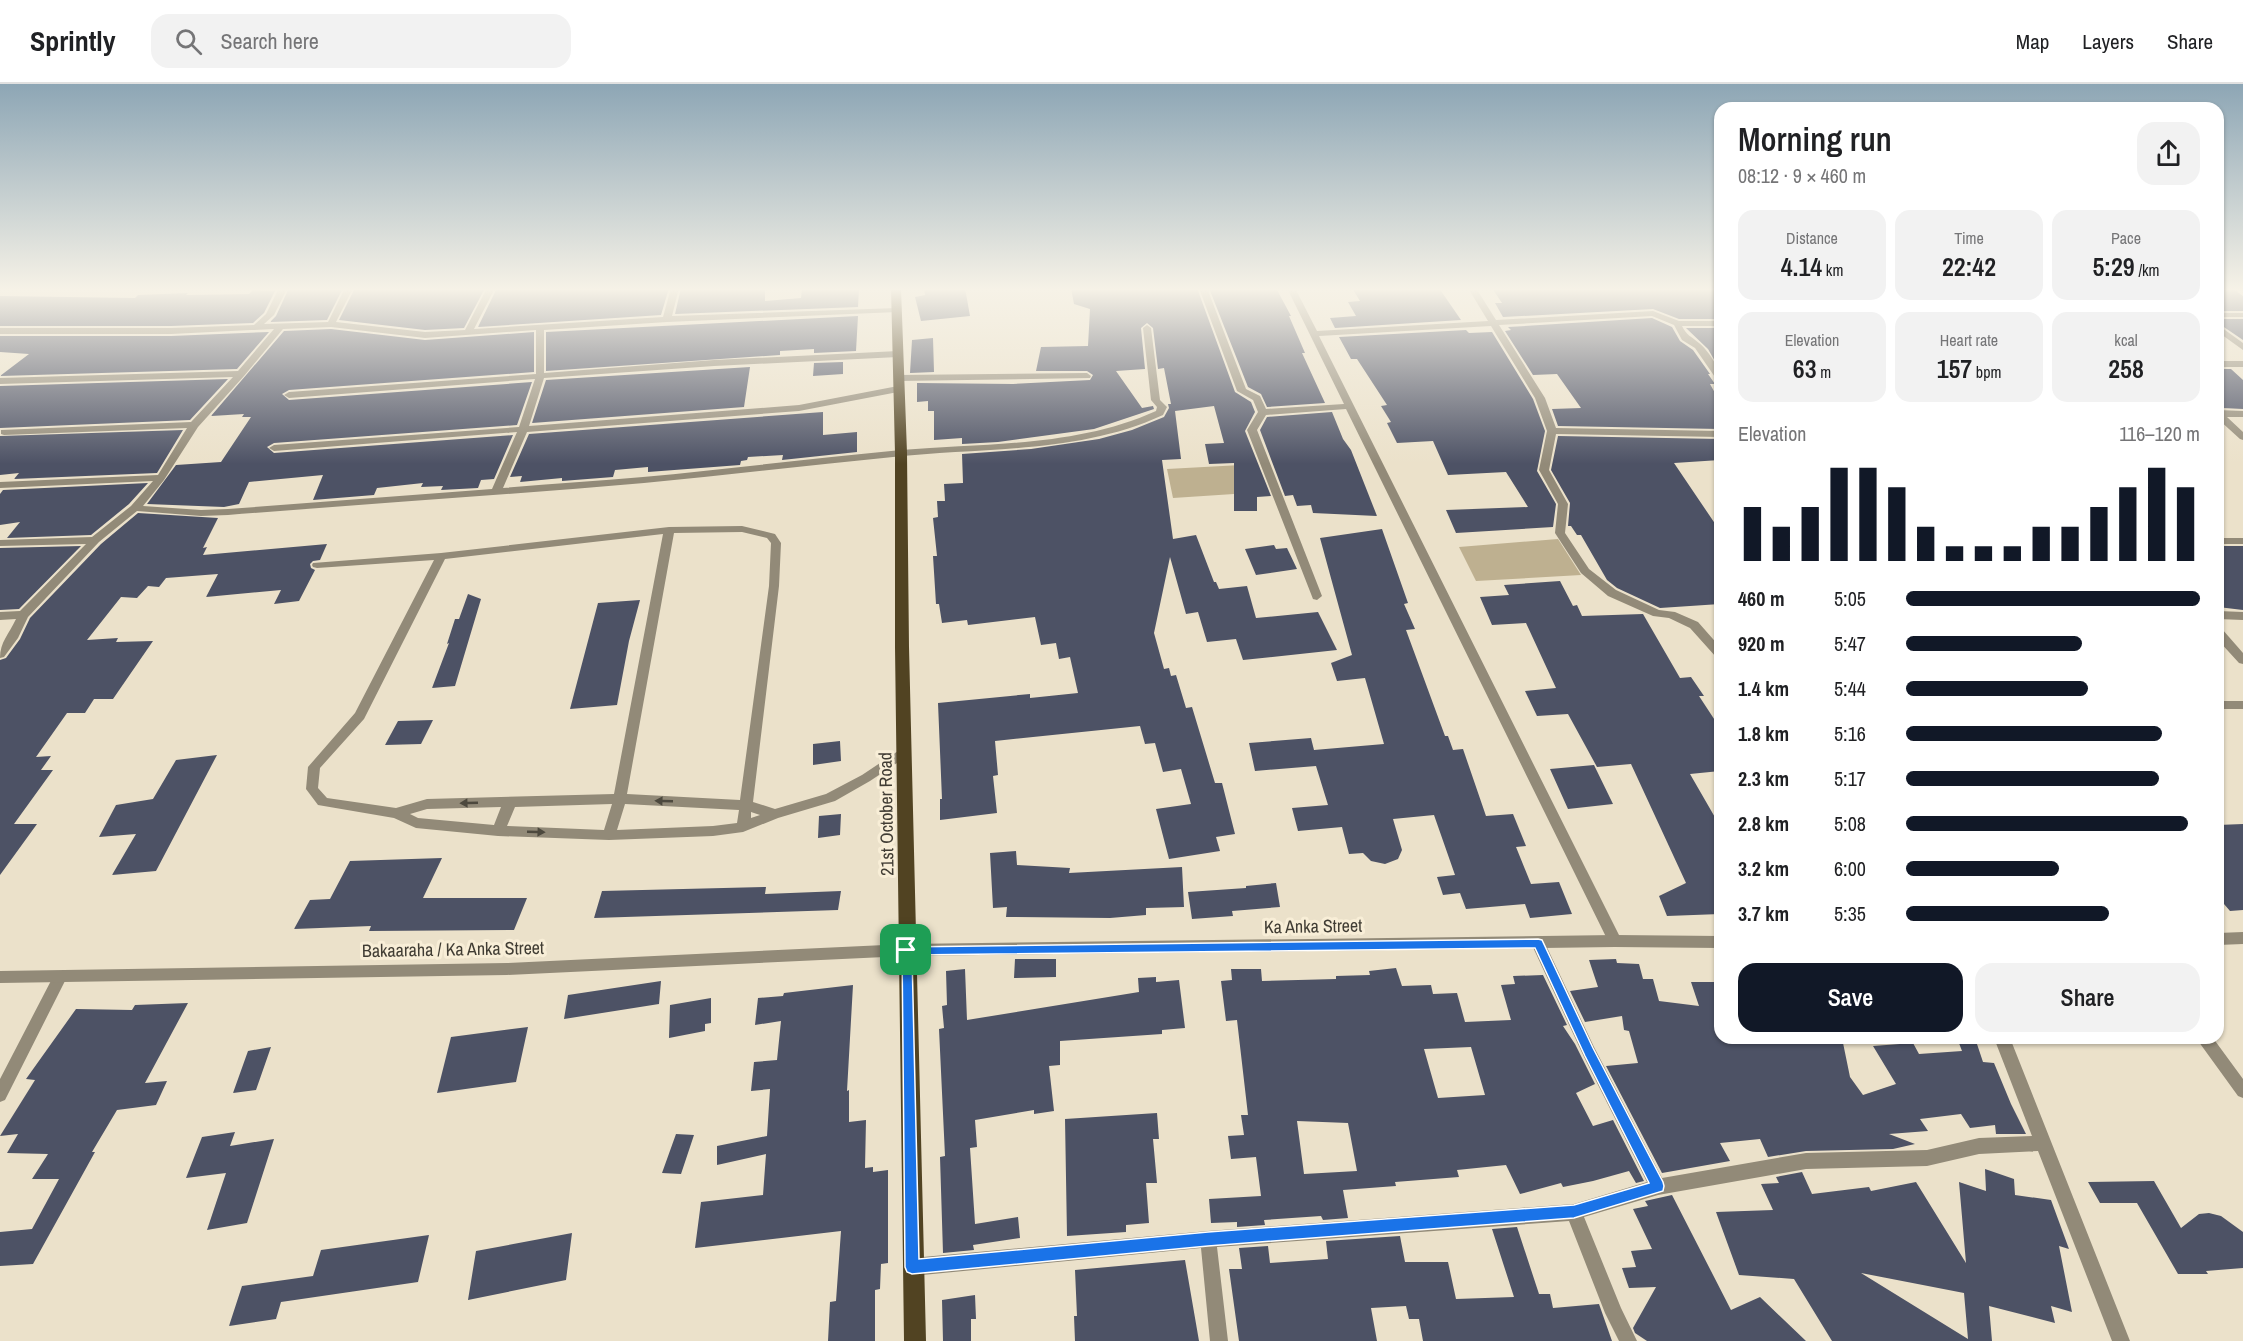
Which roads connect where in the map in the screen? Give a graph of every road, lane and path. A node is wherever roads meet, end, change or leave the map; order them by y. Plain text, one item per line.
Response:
1 (263, 347) edge
2 (540, 347) edge
3 (898, 347) edge
4 (1149, 347) edge
5 (1225, 347) edge
6 (1319, 347) edge
7 (1509, 347) edge
8 (1699, 347) edge
9 (898, 354) junction
10 (1714, 361) edge
11 (2224, 364) edge
12 (2243, 364) edge
13 (240, 374) junction
14 (1087, 376) dead end
15 (540, 378) junction
16 (0, 381) edge
17 (898, 383) junction
18 (289, 395) dead end
19 (1351, 406) junction
20 (1263, 412) junction
21 (2224, 414) edge
22 (2243, 414) edge
23 (2224, 419) edge
24 (194, 425) junction
25 (523, 429) junction
26 (1552, 431) junction
27 (4, 432) dead end
28 (1714, 435) edge
29 (2243, 437) edge
30 (274, 448) dead end
31 (902, 453) junction
32 (161, 478) junction
33 (0, 484) edge
34 (496, 492) junction
35 (135, 508) junction
36 (669, 530) junction
37 (96, 540) junction
38 (2224, 541) edge
39 (2243, 541) edge
40 (0, 543) edge
41 (441, 556) junction
42 (317, 565) dead end
43 (1317, 596) dead end
44 (23, 615) junction
45 (2224, 615) edge
46 (2243, 615) edge
47 (0, 616) edge
48 (2224, 639) edge
49 (1714, 647) edge
50 (0, 654) edge
51 (2243, 660) edge
52 (2224, 705) edge
53 (2243, 705) edge
54 (905, 752) junction
55 (620, 799) junction
56 (510, 802) junction
57 (745, 805) junction
58 (396, 813) junction
59 (775, 814) junction
60 (743, 827) junction
61 (498, 831) junction
62 (609, 835) junction
63 (2243, 938) edge
64 (2224, 939) edge
65 (1616, 941) junction
66 (1714, 942) edge
67 (1538, 944) junction
68 (906, 950) junction
69 (0, 977) edge
70 (60, 977) junction
71 (2004, 1044) edge
72 (2209, 1044) edge
73 (2240, 1083) edge
74 (0, 1095) edge
75 (2042, 1143) junction
76 (1658, 1186) junction
77 (1574, 1212) junction
78 (1208, 1239) junction
79 (912, 1267) junction
80 (915, 1341) edge
81 (1219, 1341) edge
82 (1628, 1341) edge
83 (2121, 1341) edge

1 - 13 street
2 - 15 street
3 - 9 main road, 21st October Road
4 - 31 street
5 - 20 street
6 - 19 street
7 - 26 street
8 - 10 street
9 - 15 street
9 - 17 main road, 21st October Road
11 - 12 street
13 - 16 street
13 - 24 street
14 - 17 street
15 - 18 street
15 - 25 street
17 - 25 street
17 - 31 main road, 21st October Road
19 - 20 street
19 - 65 street
20 - 43 street
21 - 22 street
23 - 29 street
24 - 27 street
24 - 32 street
25 - 30 street
25 - 34 street
26 - 28 street
26 - 49 street
31 - 34 street
31 - 54 main road, 21st October Road
32 - 33 street
32 - 35 street
34 - 35 street
35 - 37 street
36 - 41 street
36 - 55 street
36 - 57 street
37 - 40 street
37 - 44 street
38 - 39 street
41 - 42 street
41 - 58 street
44 - 47 street
44 - 50 street
45 - 46 street
48 - 51 street
52 - 53 street
54 - 59 street
54 - 68 main road, 21st October Road
55 - 56 street
57 -> 55 street
55 - 62 street
56 -> 58 street
56 - 61 street
57 - 59 street
57 - 60 street
58 - 61 street
59 - 60 street
60 - 62 street
61 -> 62 street
63 - 64 street
65 - 66 street, Ka Anka Street
65 - 67 street, Ka Anka Street
67 - 68 street, Ka Anka Street
67 - 76 street
68 - 70 street, Bakaaraha / Ka Anka Street
68 - 79 main road, 21st October Road
69 - 70 street, Bakaaraha / Ka Anka Street
70 - 74 street
71 - 75 street
72 - 73 street
75 - 76 street
75 - 83 street
76 - 77 street
77 - 78 street
77 - 82 street
78 - 79 street
78 - 81 street
79 - 80 main road, 21st October Road

